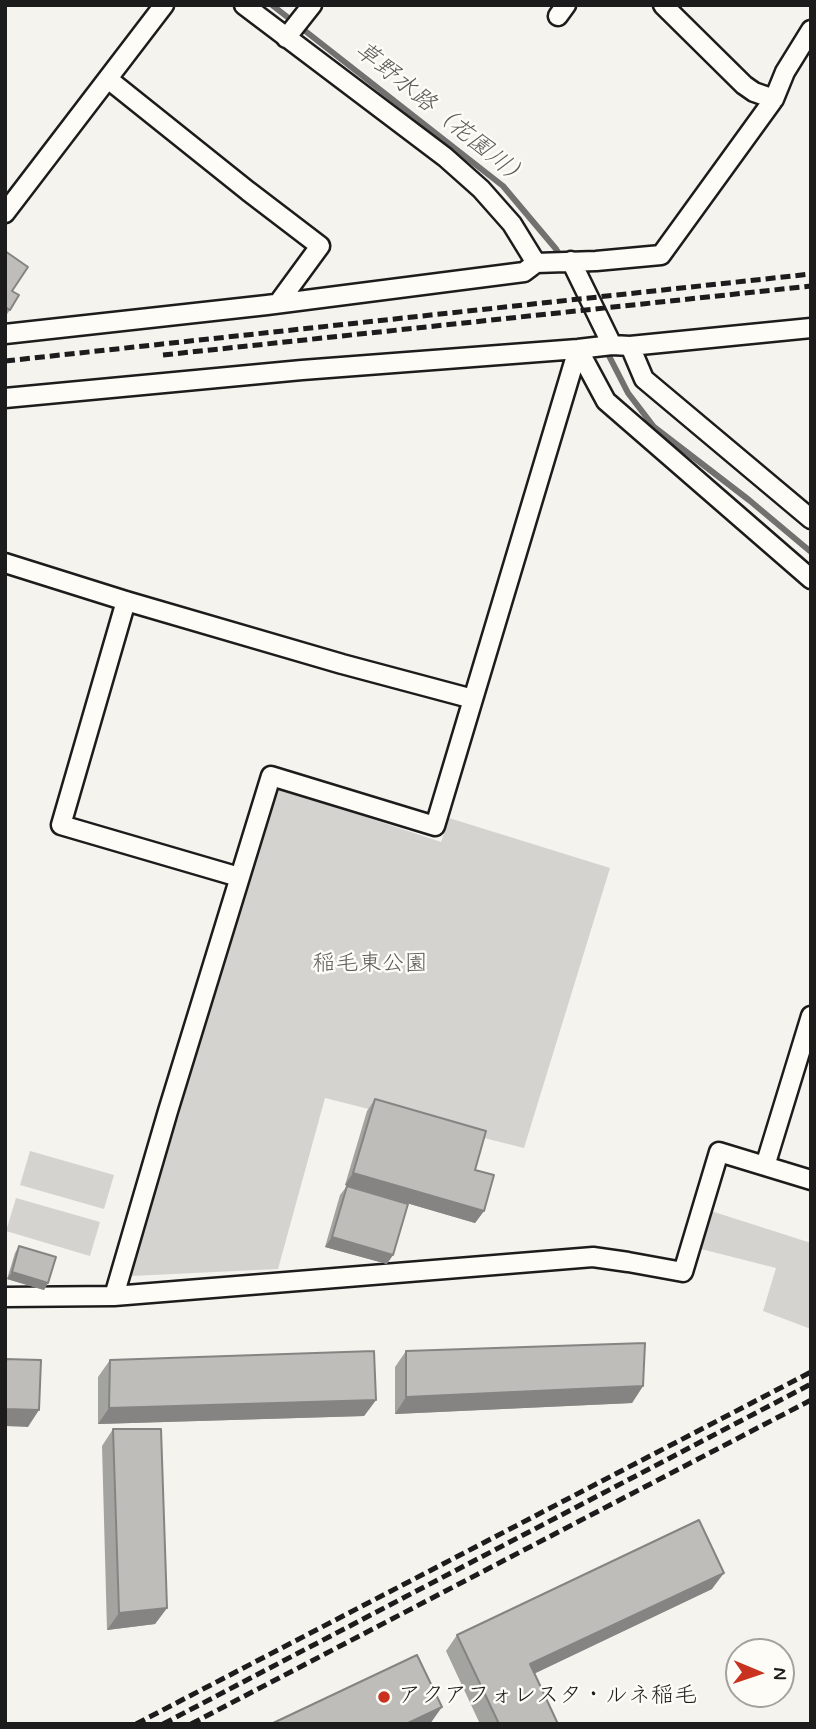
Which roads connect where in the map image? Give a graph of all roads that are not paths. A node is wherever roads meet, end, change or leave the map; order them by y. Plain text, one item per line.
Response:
1 (163, 5) edge
2 (244, 5) edge
3 (312, 5) edge
4 (663, 5) edge
5 (811, 30) edge
6 (286, 38) junction
7 (108, 79) junction
8 (774, 99) junction
9 (5, 213) edge
10 (571, 261) junction
11 (536, 263) junction
12 (279, 302) junction
13 (811, 328) edge
14 (5, 334) edge
15 (612, 345) junction
16 (630, 346) junction
17 (578, 349) junction
18 (5, 398) edge
19 (811, 520) edge
20 (5, 563) edge
21 (811, 579) edge
22 (127, 601) junction
23 (473, 699) junction
24 (239, 877) junction
25 (811, 1016) edge
26 (765, 1166) junction
27 (811, 1180) edge
28 (114, 1296) junction
29 (5, 1297) edge

1 - 7 street
2 - 6 street
3 - 6 street
4 - 8 street
5 - 8 street
6 - 11 street
7 - 9 street
7 - 12 street
8 - 10 street
10 - 11 street
10 - 15 street
11 - 12 street
12 - 14 street
13 - 16 street
15 - 16 street
15 - 17 street
16 - 19 street
17 - 18 street
17 - 21 street
17 - 23 street
20 - 22 street
22 - 23 street
22 - 24 street
23 - 24 street
24 - 28 street
25 - 26 street
26 - 27 street
26 - 28 street
28 - 29 street

